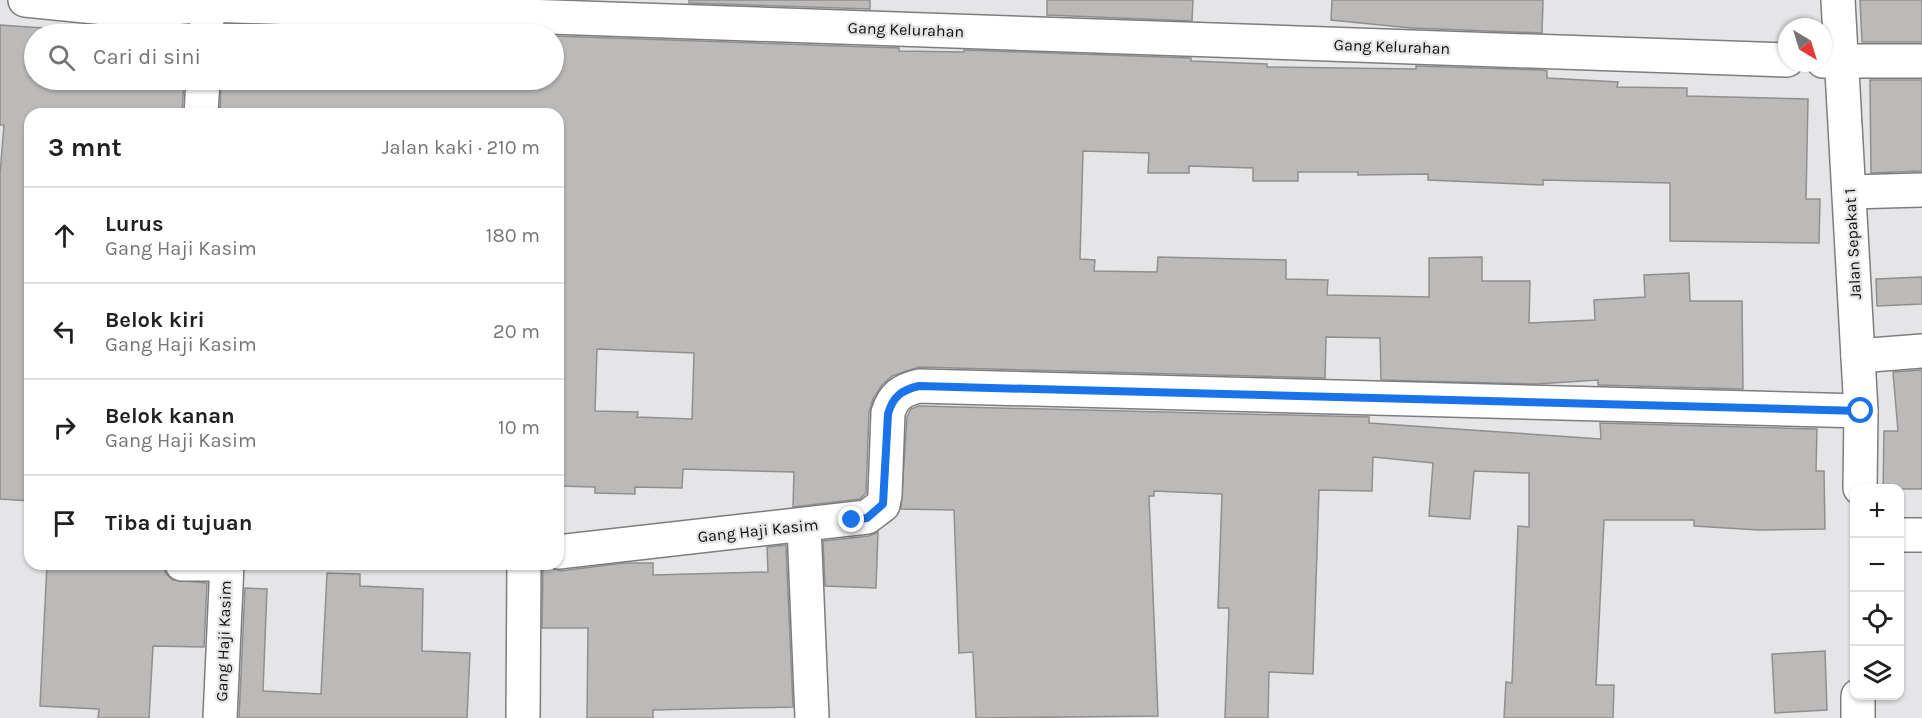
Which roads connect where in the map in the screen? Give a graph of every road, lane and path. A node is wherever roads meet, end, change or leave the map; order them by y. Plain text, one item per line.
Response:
1 (25, 0) edge
2 (1838, 0) edge
3 (136, 5) edge
4 (207, 20) edge
5 (365, 24) edge
6 (564, 29) edge
7 (1778, 60) edge
8 (1833, 61) edge
9 (1922, 61) edge
10 (202, 90) edge
11 (201, 108) edge
12 (1922, 190) edge
13 (1849, 192) junction
14 (1922, 351) edge
15 (1858, 356) junction
16 (1861, 411) junction
17 (1860, 484) edge
18 (804, 526) junction
19 (1904, 535) edge
20 (1922, 535) edge
21 (564, 551) edge
22 (226, 570) edge
23 (524, 570) edge
24 (1858, 700) edge
25 (220, 718) edge
26 (522, 718) edge
27 (812, 718) edge
28 (1858, 718) edge

1 - 3 street, Gang Kelurahan
2 - 8 street, Jalan Sepakat 1
3 - 4 street, Gang Kelurahan
4 - 5 street, Gang Kelurahan
6 - 7 street, Gang Kelurahan
8 - 9 street
8 - 13 street, Jalan Sepakat 1
10 - 11 street
12 - 13 street
13 - 15 street, Jalan Sepakat 1
14 - 15 street
15 - 16 street, Jalan Sepakat 1
16 - 17 street, Jalan Sepakat 1
16 - 18 street, Gang Haji Kasim
18 - 21 street, Gang Haji Kasim
18 - 27 street
19 - 20 street
22 - 25 street, Gang Haji Kasim
23 - 26 street
24 - 28 street

